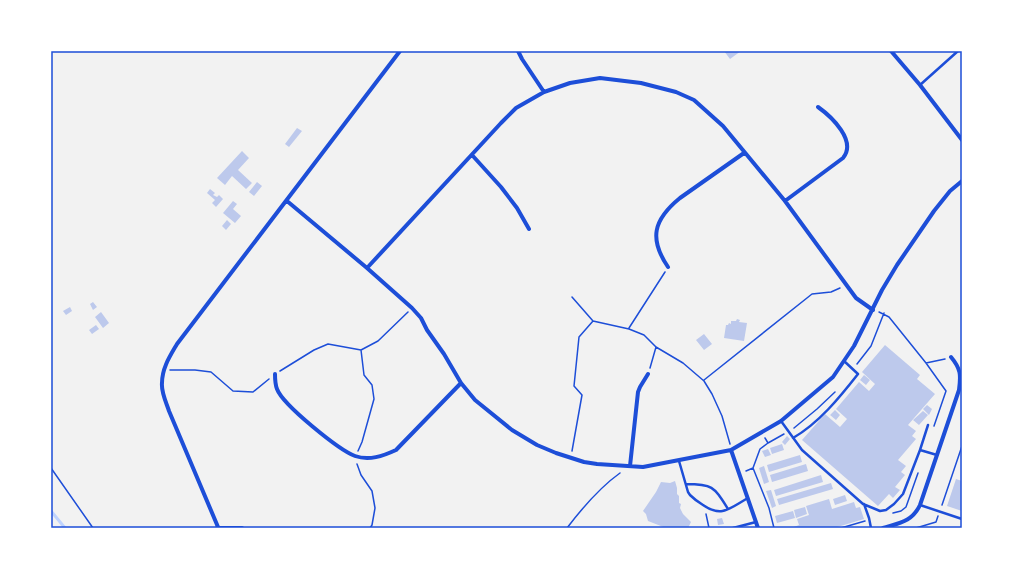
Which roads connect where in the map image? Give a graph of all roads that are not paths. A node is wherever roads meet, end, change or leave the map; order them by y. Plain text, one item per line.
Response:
1 (400, 51) edge
2 (518, 51) edge
3 (891, 51) edge
4 (958, 51) edge
5 (920, 85) junction
6 (544, 92) junction
7 (818, 107) dead end
8 (962, 140) edge
9 (744, 153) junction
10 (472, 155) junction
11 (962, 181) edge
12 (287, 201) junction
13 (785, 201) junction
14 (529, 229) dead end
15 (367, 268) junction
16 (668, 268) road end
17 (873, 310) junction
18 (951, 357) road end
19 (844, 361) junction
20 (960, 367) edge
21 (275, 374) road end
22 (648, 374) road end
23 (461, 383) junction
24 (781, 421) junction
25 (928, 425) dead end
26 (793, 438) junction
27 (732, 450) junction
28 (920, 450) junction
29 (937, 455) junction
30 (679, 461) junction
31 (630, 466) junction
32 (686, 484) junction
33 (748, 498) junction
34 (864, 504) junction
35 (920, 505) junction
36 (728, 509) junction
37 (962, 519) edge
38 (756, 522) junction
39 (217, 528) edge
40 (242, 528) edge
41 (733, 528) edge
42 (758, 528) edge
43 (871, 528) edge
44 (883, 528) edge

1 - 12 street
2 - 6 street
3 - 5 street
4 - 5 lane
5 - 8 street
6 - 9 street
6 - 10 street
7 - 13 street
9 - 13 street
9 - 16 street
10 - 14 street
10 - 15 street
11 - 17 street
12 - 15 street
12 - 39 street
13 - 17 street
15 - 23 street
17 - 19 street
18 - 20 street
19 - 24 street
19 - 26 lane
20 - 29 street
21 - 23 street
22 - 31 street
23 - 31 street
24 - 26 lane
24 - 27 street
25 - 28 lane
26 - 34 lane
27 - 30 street
27 - 33 street
28 - 29 lane
28 - 34 lane
29 - 35 street
30 - 31 street
30 - 32 lane
32 - 36 lane
32 - 36 lane
33 - 36 lane
33 - 38 street
34 - 43 lane
35 - 37 lane
35 - 44 street
38 - 41 lane
38 - 42 street
39 - 40 street

